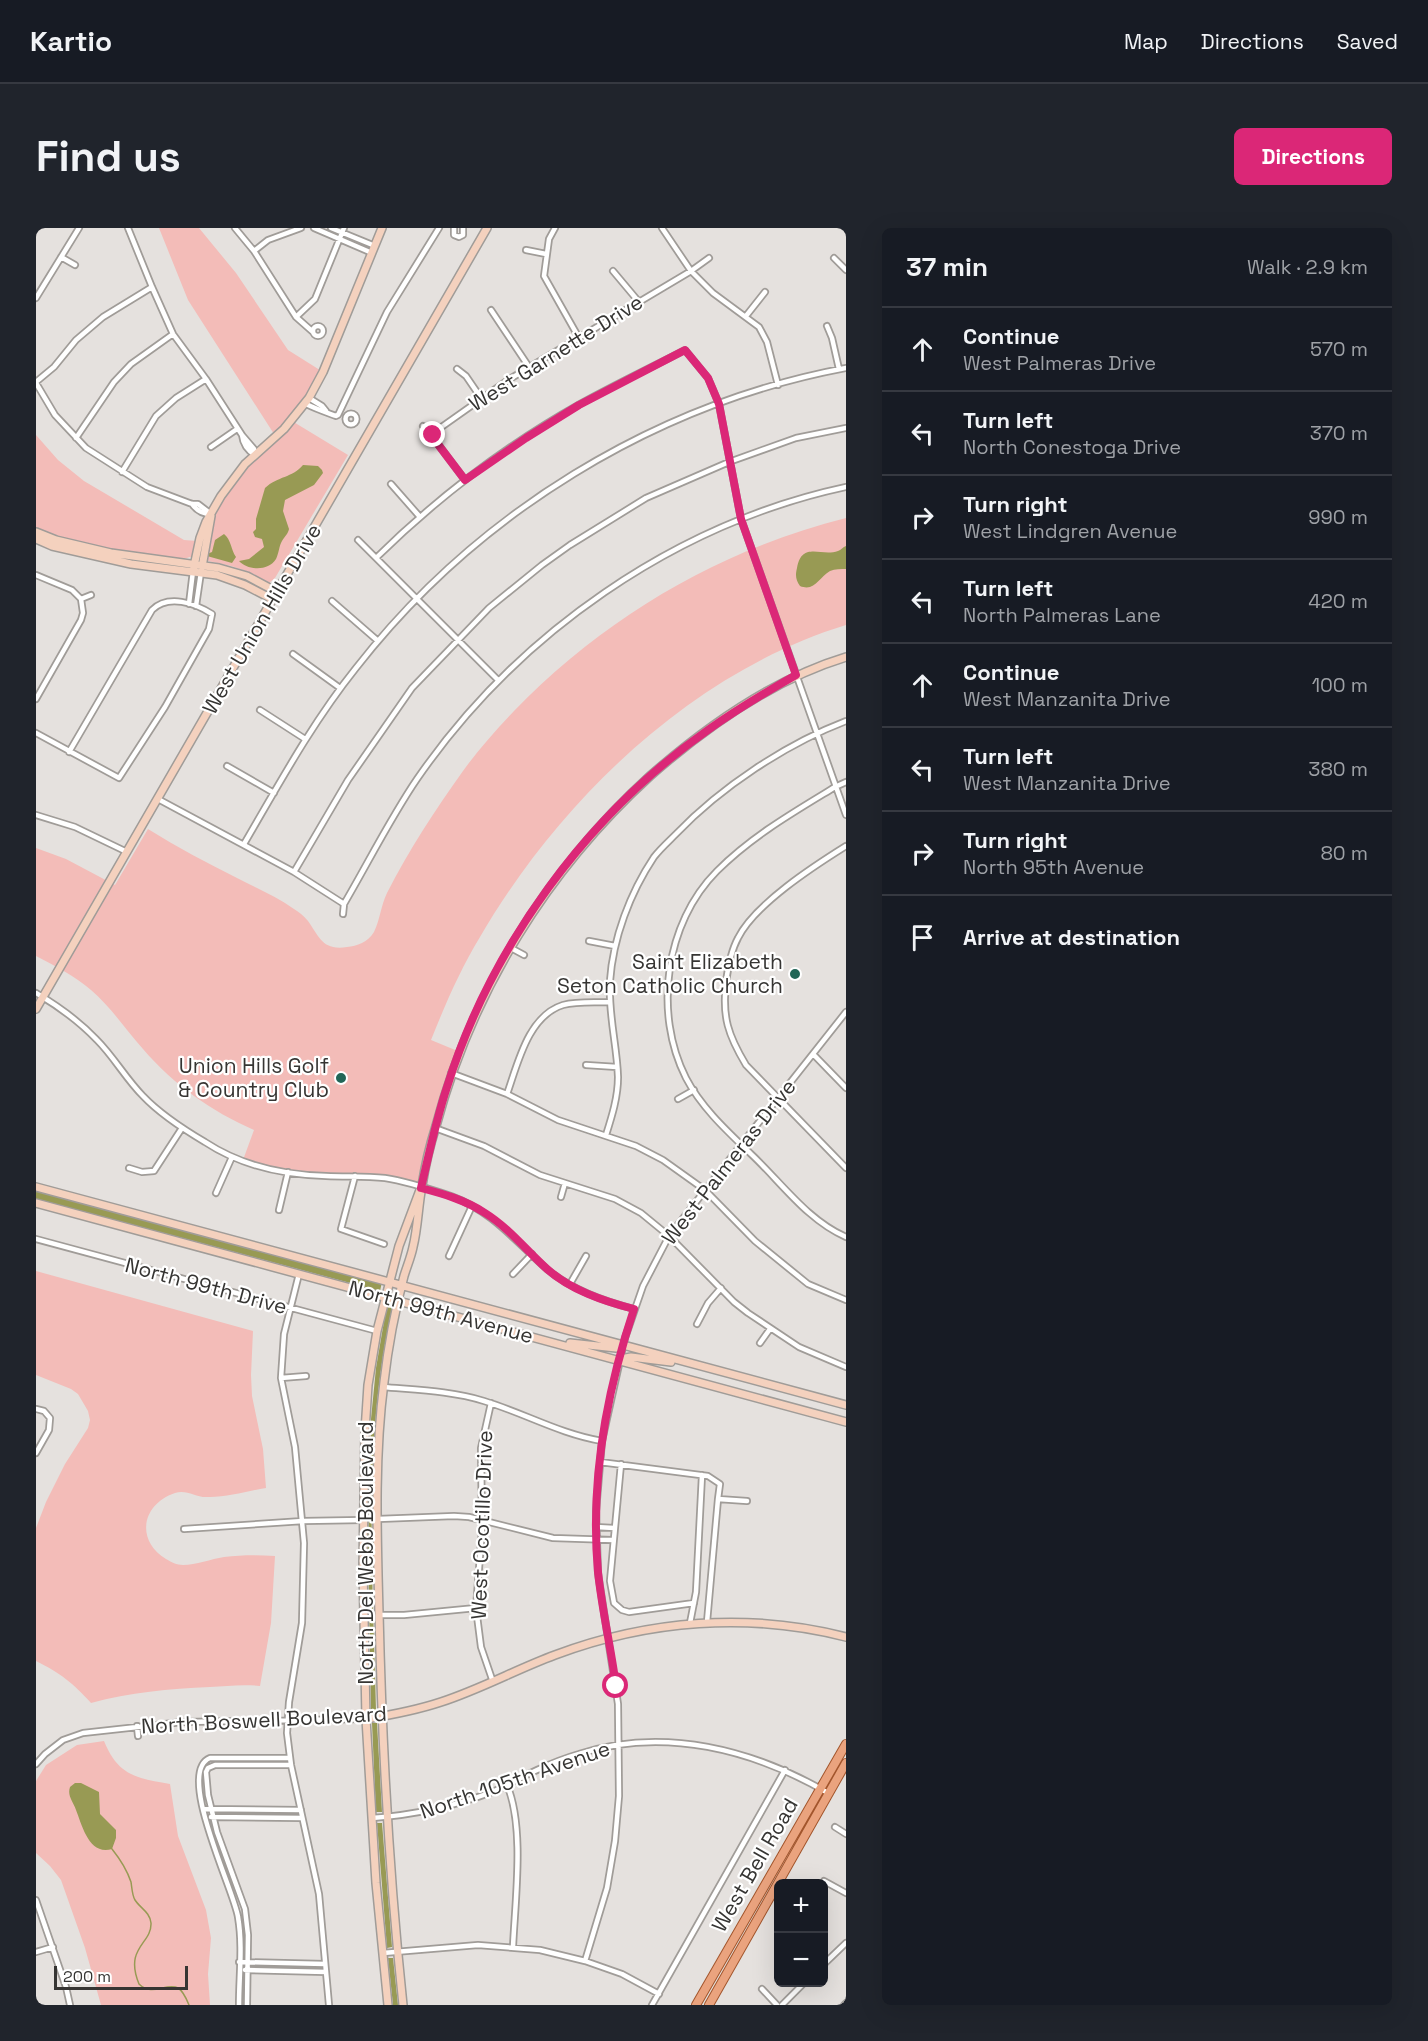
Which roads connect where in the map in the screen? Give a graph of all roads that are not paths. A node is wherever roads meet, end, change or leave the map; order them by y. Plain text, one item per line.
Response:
1 (79, 228) edge
2 (128, 228) edge
3 (235, 228) edge
4 (301, 228) edge
5 (314, 228) edge
6 (331, 228) edge
7 (382, 228) edge
8 (439, 228) edge
9 (454, 228) edge
10 (463, 228) edge
11 (487, 228) edge
12 (555, 228) edge
13 (662, 228) edge
14 (344, 230) edge
15 (340, 239) junction
16 (373, 249) junction
17 (526, 250) dead end
18 (254, 251) junction
19 (546, 254) junction
20 (61, 257) junction
21 (709, 258) dead end
22 (834, 258) dead end
23 (846, 261) edge
24 (75, 265) dead end
25 (844, 269) edge
26 (613, 271) dead end
27 (691, 271) junction
28 (152, 287) junction
29 (765, 292) dead end
30 (36, 298) edge
31 (639, 302) junction
32 (491, 310) dead end
33 (746, 316) junction
34 (296, 317) junction
35 (827, 326) dead end
36 (313, 332) dead end
37 (173, 334) junction
38 (579, 338) junction
39 (529, 367) junction
40 (846, 368) edge
41 (457, 369) dead end
42 (839, 369) junction
43 (206, 379) junction
44 (36, 382) edge
45 (778, 385) junction
46 (481, 398) junction
47 (308, 401) junction
48 (719, 404) junction
49 (338, 414) junction
50 (346, 416) dead end
51 (423, 426) dead end
52 (846, 428) edge
53 (237, 429) junction
54 (433, 433) junction
55 (76, 438) junction
56 (211, 447) dead end
57 (255, 455) junction
58 (729, 462) junction
59 (122, 472) junction
60 (465, 480) junction
61 (391, 484) dead end
62 (846, 487) edge
63 (211, 514) junction
64 (420, 517) junction
65 (741, 519) junction
66 (36, 532) edge
67 (36, 539) edge
68 (358, 540) dead end
69 (376, 558) junction
70 (198, 567) junction
71 (37, 576) edge
72 (36, 583) edge
73 (277, 592) junction
74 (91, 595) dead end
75 (417, 598) junction
76 (81, 599) junction
77 (272, 599) junction
78 (332, 601) dead end
79 (189, 604) junction
80 (196, 606) junction
81 (458, 639) junction
82 (378, 641) junction
83 (292, 654) dead end
84 (846, 657) edge
85 (796, 675) junction
86 (498, 680) junction
87 (340, 688) junction
88 (36, 699) edge
89 (260, 710) dead end
90 (846, 721) edge
91 (816, 732) junction
92 (36, 733) edge
93 (305, 739) junction
94 (69, 752) junction
95 (227, 766) dead end
96 (846, 782) edge
97 (835, 787) junction
98 (273, 793) junction
99 (158, 799) junction
100 (36, 815) edge
101 (846, 815) edge
102 (244, 844) junction
103 (846, 846) edge
104 (127, 852) junction
105 (294, 872) junction
106 (344, 904) junction
107 (344, 914) dead end
108 (589, 941) dead end
109 (615, 946) junction
110 (510, 947) junction
111 (524, 955) dead end
112 (39, 995) edge
113 (610, 1002) junction
114 (36, 1009) edge
115 (846, 1012) edge
116 (813, 1054) junction
117 (586, 1065) dead end
118 (617, 1067) junction
119 (452, 1073) junction
120 (846, 1088) edge
121 (694, 1090) junction
122 (507, 1094) junction
123 (678, 1099) dead end
124 (777, 1099) junction
125 (182, 1128) junction
126 (435, 1128) junction
127 (606, 1135) junction
128 (741, 1144) junction
129 (232, 1157) junction
130 (129, 1168) dead end
131 (846, 1168) edge
132 (288, 1172) junction
133 (354, 1176) junction
134 (566, 1183) junction
135 (36, 1187) edge
136 (421, 1188) junction
137 (705, 1190) junction
138 (216, 1193) dead end
139 (561, 1197) dead end
140 (36, 1203) edge
141 (472, 1206) junction
142 (279, 1210) dead end
143 (669, 1236) junction
144 (846, 1237) edge
145 (36, 1239) edge
146 (384, 1244) dead end
147 (532, 1254) junction
148 (449, 1256) dead end
149 (586, 1256) dead end
150 (299, 1274) junction
151 (513, 1274) dead end
152 (389, 1282) junction
153 (570, 1284) junction
154 (402, 1286) junction
155 (720, 1287) junction
156 (385, 1297) junction
157 (399, 1300) junction
158 (846, 1300) edge
159 (289, 1308) junction
160 (634, 1309) junction
161 (697, 1324) dead end
162 (770, 1329) junction
163 (377, 1331) junction
164 (550, 1341) junction
165 (759, 1343) dead end
166 (623, 1345) junction
167 (619, 1360) junction
168 (689, 1363) junction
169 (846, 1367) edge
170 (306, 1376) dead end
171 (281, 1378) junction
172 (383, 1387) junction
173 (491, 1403) junction
174 (846, 1405) edge
175 (36, 1409) edge
176 (846, 1422) edge
177 (602, 1441) junction
178 (36, 1452) edge
179 (600, 1462) junction
180 (621, 1464) junction
181 (702, 1475) junction
182 (718, 1499) junction
183 (747, 1501) dead end
184 (378, 1519) junction
185 (363, 1520) junction
186 (303, 1521) junction
187 (482, 1521) junction
188 (596, 1527) junction
189 (614, 1528) junction
190 (184, 1529) dead end
191 (596, 1538) junction
192 (613, 1540) junction
193 (694, 1603) junction
194 (476, 1608) junction
195 (379, 1615) junction
196 (707, 1622) junction
197 (690, 1623) junction
198 (609, 1637) junction
199 (846, 1637) edge
200 (493, 1682) junction
201 (381, 1716) junction
202 (366, 1719) junction
203 (288, 1721) junction
204 (137, 1726) junction
205 (138, 1736) dead end
206 (846, 1744) edge
207 (620, 1745) junction
208 (290, 1758) junction
209 (846, 1763) edge
210 (36, 1764) edge
211 (291, 1766) junction
212 (785, 1770) junction
213 (507, 1785) junction
214 (820, 1788) junction
215 (828, 1793) junction
216 (203, 1809) junction
217 (211, 1809) junction
218 (301, 1810) junction
219 (205, 1817) junction
220 (213, 1817) junction
221 (386, 1817) junction
222 (302, 1818) junction
223 (372, 1818) junction
224 (834, 1827) dead end
225 (846, 1834) edge
226 (828, 1883) edge
227 (846, 1893) edge
228 (36, 1900) edge
229 (846, 1943) edge
230 (53, 1947) junction
231 (513, 1947) junction
232 (36, 1952) edge
233 (383, 1953) junction
234 (398, 1953) junction
235 (828, 1958) edge
236 (585, 1961) junction
237 (240, 1962) junction
238 (248, 1963) junction
239 (325, 1964) junction
240 (239, 1970) junction
241 (247, 1970) junction
242 (326, 1972) junction
243 (801, 1987) edge
244 (762, 1989) dead end
245 (658, 1994) junction
246 (70, 2005) edge
247 (239, 2005) edge
248 (247, 2005) edge
249 (329, 2005) edge
250 (388, 2005) edge
251 (403, 2005) edge
252 (652, 2005) edge
253 (696, 2005) edge
254 (709, 2005) edge
255 (777, 2005) edge
256 (782, 2005) edge

1 - 20 street
2 - 28 street
3 - 18 street
4 - 18 street
5 - 15 street
6 - 14 street
7 - 16 street
8 - 49 street
9 - 10 street
11 - 73 street, West Union Hills Drive
12 - 19 street
13 - 27 street
14 - 15 street
14 - 16 street
15 - 16 street
15 - 34 street
16 - 47 street
17 - 19 street
18 - 34 street
19 - 38 street
20 - 24 street
20 - 30 street
21 - 27 street, West Garnette Drive
22 - 25 street
23 - 25 street
26 - 31 street
27 - 31 street, West Garnette Drive
27 - 33 street
28 - 37 street
28 - 44 street
29 - 33 street
31 - 38 street, West Garnette Drive
32 - 39 street
33 - 45 street
34 - 36 street
35 - 42 street
37 - 43 street
37 - 55 street
38 - 39 street, West Garnette Drive
39 - 46 street, West Garnette Drive
40 - 42 street
41 - 46 street
42 - 45 street
43 - 53 street
43 - 59 street
44 - 55 street
45 - 48 street
46 - 54 street, West Garnette Drive
47 - 49 street
47 - 57 street
48 - 58 street
48 - 60 street
48 - 75 street
49 - 50 street
51 - 54 street
52 - 58 street
53 - 56 street
53 - 57 street
54 - 60 street
55 - 59 street
57 - 63 street
58 - 65 street
58 - 81 street
59 - 63 street
60 - 64 street
61 - 64 street
62 - 65 street
63 - 70 street
64 - 69 street
65 - 85 street
65 - 86 street
66 - 70 street
67 - 70 street
68 - 69 street
69 - 75 street
70 - 73 street
70 - 77 street
70 - 79 street
70 - 80 street
71 - 72 street
71 - 76 street
73 - 77 street, West Union Hills Drive
74 - 76 street
75 - 81 street
75 - 82 street
76 - 88 street
77 - 99 street, West Union Hills Drive
78 - 82 street
79 - 80 street
79 - 94 street
80 - 94 street
81 - 86 street
81 - 105 street
82 - 87 street
83 - 87 street
84 - 85 street
85 - 91 street
85 - 110 street
86 - 106 street
87 - 93 street
89 - 93 street
90 - 91 street
91 - 97 street
91 - 109 street
92 - 94 street
93 - 98 street
95 - 98 street
96 - 97 street
97 - 101 street
97 - 121 street
98 - 102 street
99 - 102 street
99 - 104 street, West Union Hills Drive
100 - 104 street
102 - 105 street
103 - 124 street
104 - 112 street, West Union Hills Drive
105 - 106 street
106 - 107 street
108 - 109 street
109 - 113 street
110 - 111 street
110 - 119 street
112 - 114 street, West Union Hills Drive
112 - 125 street
113 - 118 street
113 - 122 street
115 - 116 street, West Palmeras Drive
116 - 120 street
116 - 124 street, West Palmeras Drive
117 - 118 street
118 - 127 street
119 - 122 street
119 - 126 street
121 - 123 street
121 - 128 street
122 - 127 street
124 - 128 street, West Palmeras Drive
124 - 131 street
125 - 129 street
125 - 130 street
126 - 134 street
126 - 136 street
127 - 137 street
128 - 137 street, West Palmeras Drive
128 - 144 street
129 - 132 street
129 - 138 street
132 - 133 street
132 - 142 street
133 - 136 street
133 - 146 street
134 - 139 street
134 - 143 street
135 - 152 street, North 99th Avenue
136 - 141 street
136 - 152 street, North Del Webb Boulevard
136 - 154 street, North Del Webb Boulevard
137 - 143 street, West Palmeras Drive
137 - 158 street
140 - 150 street, North 99th Avenue
141 - 147 street
141 - 148 street
143 - 155 street
143 - 160 street, West Palmeras Drive
145 - 159 street, North 99th Drive
147 - 151 street
147 - 153 street
149 - 153 street
150 - 156 street, North 99th Avenue
150 - 159 street
152 - 154 street, North 99th Avenue
152 - 156 street, North Del Webb Boulevard
153 - 160 street
154 - 157 street, North Del Webb Boulevard
154 - 166 street, North 99th Avenue
155 - 161 street
155 - 162 street
156 - 157 street, North 99th Avenue
156 - 163 street, North Del Webb Boulevard
157 - 164 street, North 99th Avenue
157 - 172 street, North Del Webb Boulevard
159 - 163 street, North 99th Drive
159 - 171 street
160 - 166 street, West Palmeras Drive
162 - 165 street
162 - 169 street
163 - 185 street, North Del Webb Boulevard
164 - 166 street
164 - 167 street, North 99th Avenue
166 - 167 street, West Palmeras Drive
166 - 168 street, North 99th Avenue
167 - 168 street
167 - 176 street, North 99th Avenue
167 - 177 street, West Palmeras Drive
168 - 174 street, North 99th Avenue
170 - 171 street
171 - 186 street
172 - 173 street
172 - 184 street, North Del Webb Boulevard
173 - 177 street
173 - 187 street, West Ocotillo Drive
175 - 178 street
177 - 179 street, West Palmeras Drive
179 - 180 street
179 - 188 street, West Palmeras Drive
180 - 181 street
180 - 189 street
181 - 182 street
181 - 193 street
182 - 183 street
182 - 196 street
184 - 187 street
184 - 195 street, North Del Webb Boulevard
185 - 186 street
185 - 202 street, North Del Webb Boulevard
186 - 190 street
186 - 203 street
187 - 191 street
187 - 194 street, West Ocotillo Drive
188 - 189 street
188 - 191 street, West Palmeras Drive
189 - 192 street
191 - 192 street
191 - 198 street, West Palmeras Drive
192 - 193 street
193 - 197 street
194 - 195 street
194 - 200 street, West Ocotillo Drive
195 - 201 street, North Del Webb Boulevard
196 - 197 street, North Boswell Boulevard
196 - 199 street, North Boswell Boulevard
197 - 198 street, North Boswell Boulevard
198 - 200 street, North Boswell Boulevard
198 - 207 street, West Palmeras Drive
200 - 201 street, North Boswell Boulevard
201 - 202 street, North Boswell Boulevard
201 - 221 street, North Del Webb Boulevard
202 - 203 street, North Boswell Boulevard
202 - 223 street, North Del Webb Boulevard
203 - 204 street, North Boswell Boulevard
203 - 208 street
204 - 205 street
204 - 210 street, North Boswell Boulevard
206 - 214 main road, West Bell Road
207 - 212 street, North 105th Avenue
207 - 213 street, North 105th Avenue
207 - 236 street, West Palmeras Drive
208 - 211 street
208 - 216 street
209 - 215 main road, West Bell Road
211 - 217 street
211 - 218 street
212 - 214 street, North 105th Avenue
212 - 245 street
213 - 221 street, North 105th Avenue
213 - 231 street
214 - 215 street, North 105th Avenue
214 - 253 main road, West Bell Road
215 - 254 main road, West Bell Road
216 - 217 street
216 - 219 street
217 - 218 street
217 - 220 street
218 - 222 street
219 - 220 street
219 - 237 street
220 - 222 street
220 - 238 street
221 - 223 street, North 105th Avenue
221 - 234 street, North Del Webb Boulevard
222 - 239 street
223 - 233 street, North Del Webb Boulevard
224 - 225 street
226 - 227 street
228 - 230 street
229 - 235 street
230 - 232 street
230 - 246 street
231 - 234 street
231 - 236 street
233 - 234 street
233 - 250 street, North Del Webb Boulevard
234 - 251 street, North Del Webb Boulevard
236 - 245 street
237 - 238 street
237 - 240 street
238 - 239 street
238 - 241 street
239 - 242 street
240 - 241 street
240 - 247 street
241 - 242 street
241 - 248 street
242 - 249 street
243 - 256 street
244 - 255 street
245 - 252 street

